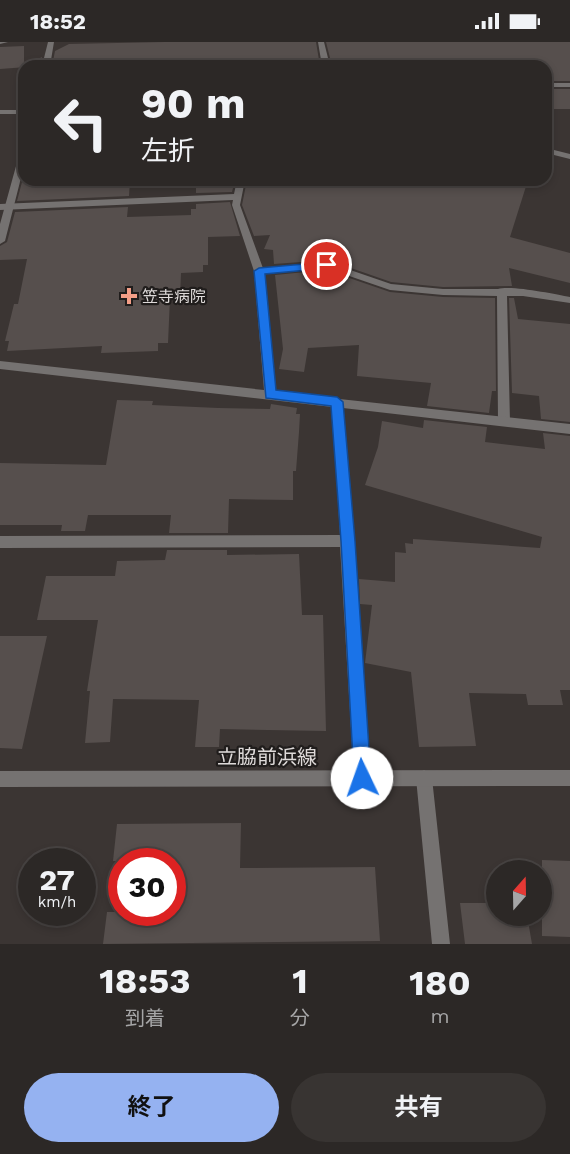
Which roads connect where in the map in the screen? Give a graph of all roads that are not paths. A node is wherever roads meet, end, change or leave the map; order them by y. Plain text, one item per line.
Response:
1 (0, 42) edge
2 (5, 42) edge
3 (51, 42) edge
4 (321, 42) edge
5 (47, 60) edge
6 (325, 60) edge
7 (570, 85) edge
8 (552, 86) edge
9 (0, 112) edge
10 (18, 112) edge
11 (552, 152) edge
12 (570, 157) edge
13 (18, 167) edge
14 (239, 186) edge
15 (236, 197) junction
16 (4, 207) edge
17 (0, 240) edge
18 (259, 271) junction
19 (502, 291) junction
20 (570, 300) edge
21 (0, 365) edge
22 (270, 394) junction
23 (337, 402) junction
24 (504, 422) junction
25 (570, 429) edge
26 (348, 541) junction
27 (0, 542) edge
28 (362, 778) junction
29 (424, 778) junction
30 (570, 778) edge
31 (0, 779) edge
32 (441, 944) edge

1 - 2 street
3 - 5 street
4 - 6 street
7 - 8 street
9 - 10 street
11 - 12 street
13 - 16 street
14 - 15 street
15 - 16 street
15 - 18 street
16 - 17 street
18 - 19 street
18 - 22 street
19 - 20 street
19 - 24 street
21 - 22 street
22 - 23 street
23 - 24 street
23 - 26 street
24 - 25 street
26 - 27 street
26 - 28 street
28 - 29 street, 立脇前浜線
28 - 31 street, 立脇前浜線
29 - 30 street, 立脇前浜線
29 - 32 street

